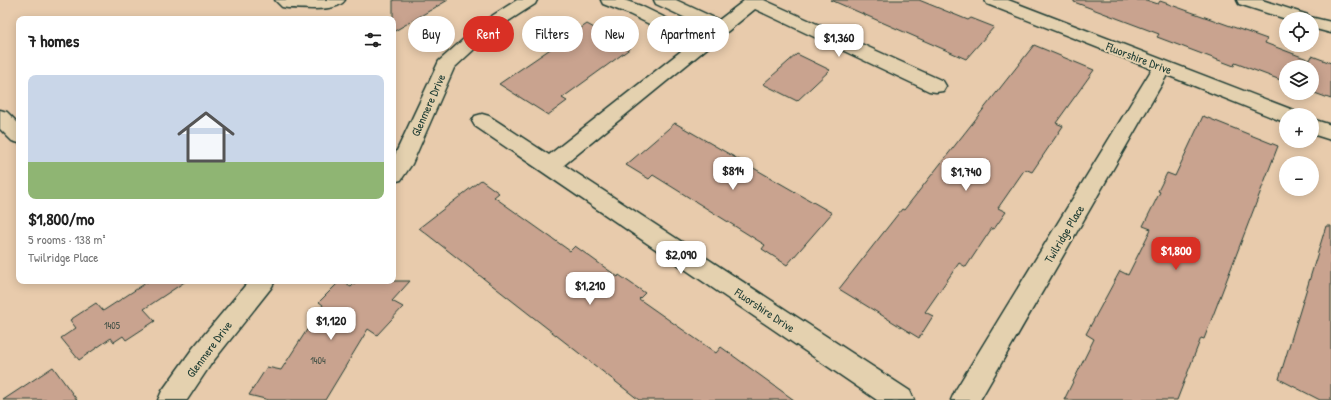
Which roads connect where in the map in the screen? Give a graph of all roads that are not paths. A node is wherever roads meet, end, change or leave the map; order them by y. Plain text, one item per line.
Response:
1 (283, 0) edge
2 (337, 0) edge
3 (529, 0) edge
4 (662, 0) edge
5 (993, 0) edge
6 (1245, 0) edge
7 (755, 1) edge
8 (620, 2) edge
9 (1281, 12) edge
10 (647, 16) edge
11 (696, 16) edge
12 (729, 22) edge
13 (1319, 24) edge
14 (1331, 28) edge
15 (691, 52) edge
16 (1163, 67) junction
17 (936, 86) dead end
18 (1279, 112) edge
19 (0, 117) edge
20 (482, 121) dead end
21 (1319, 129) edge
22 (16, 133) edge
23 (1331, 133) edge
24 (549, 166) junction
25 (396, 170) edge
26 (261, 284) edge
27 (172, 400) edge
28 (900, 400) edge
29 (965, 400) edge

1 - 2 street
3 - 25 street, Glenmere Drive
4 - 11 street
5 - 16 street, Fluorshire Drive
6 - 9 street
7 - 12 street
7 - 17 street
8 - 10 street
13 - 14 street
15 - 24 street
16 - 18 street, Fluorshire Drive
16 - 29 street, Twilridge Place
19 - 22 street
20 - 24 street, Fluorshire Drive
21 - 23 street
24 - 28 street, Fluorshire Drive
26 - 27 street, Glenmere Drive

